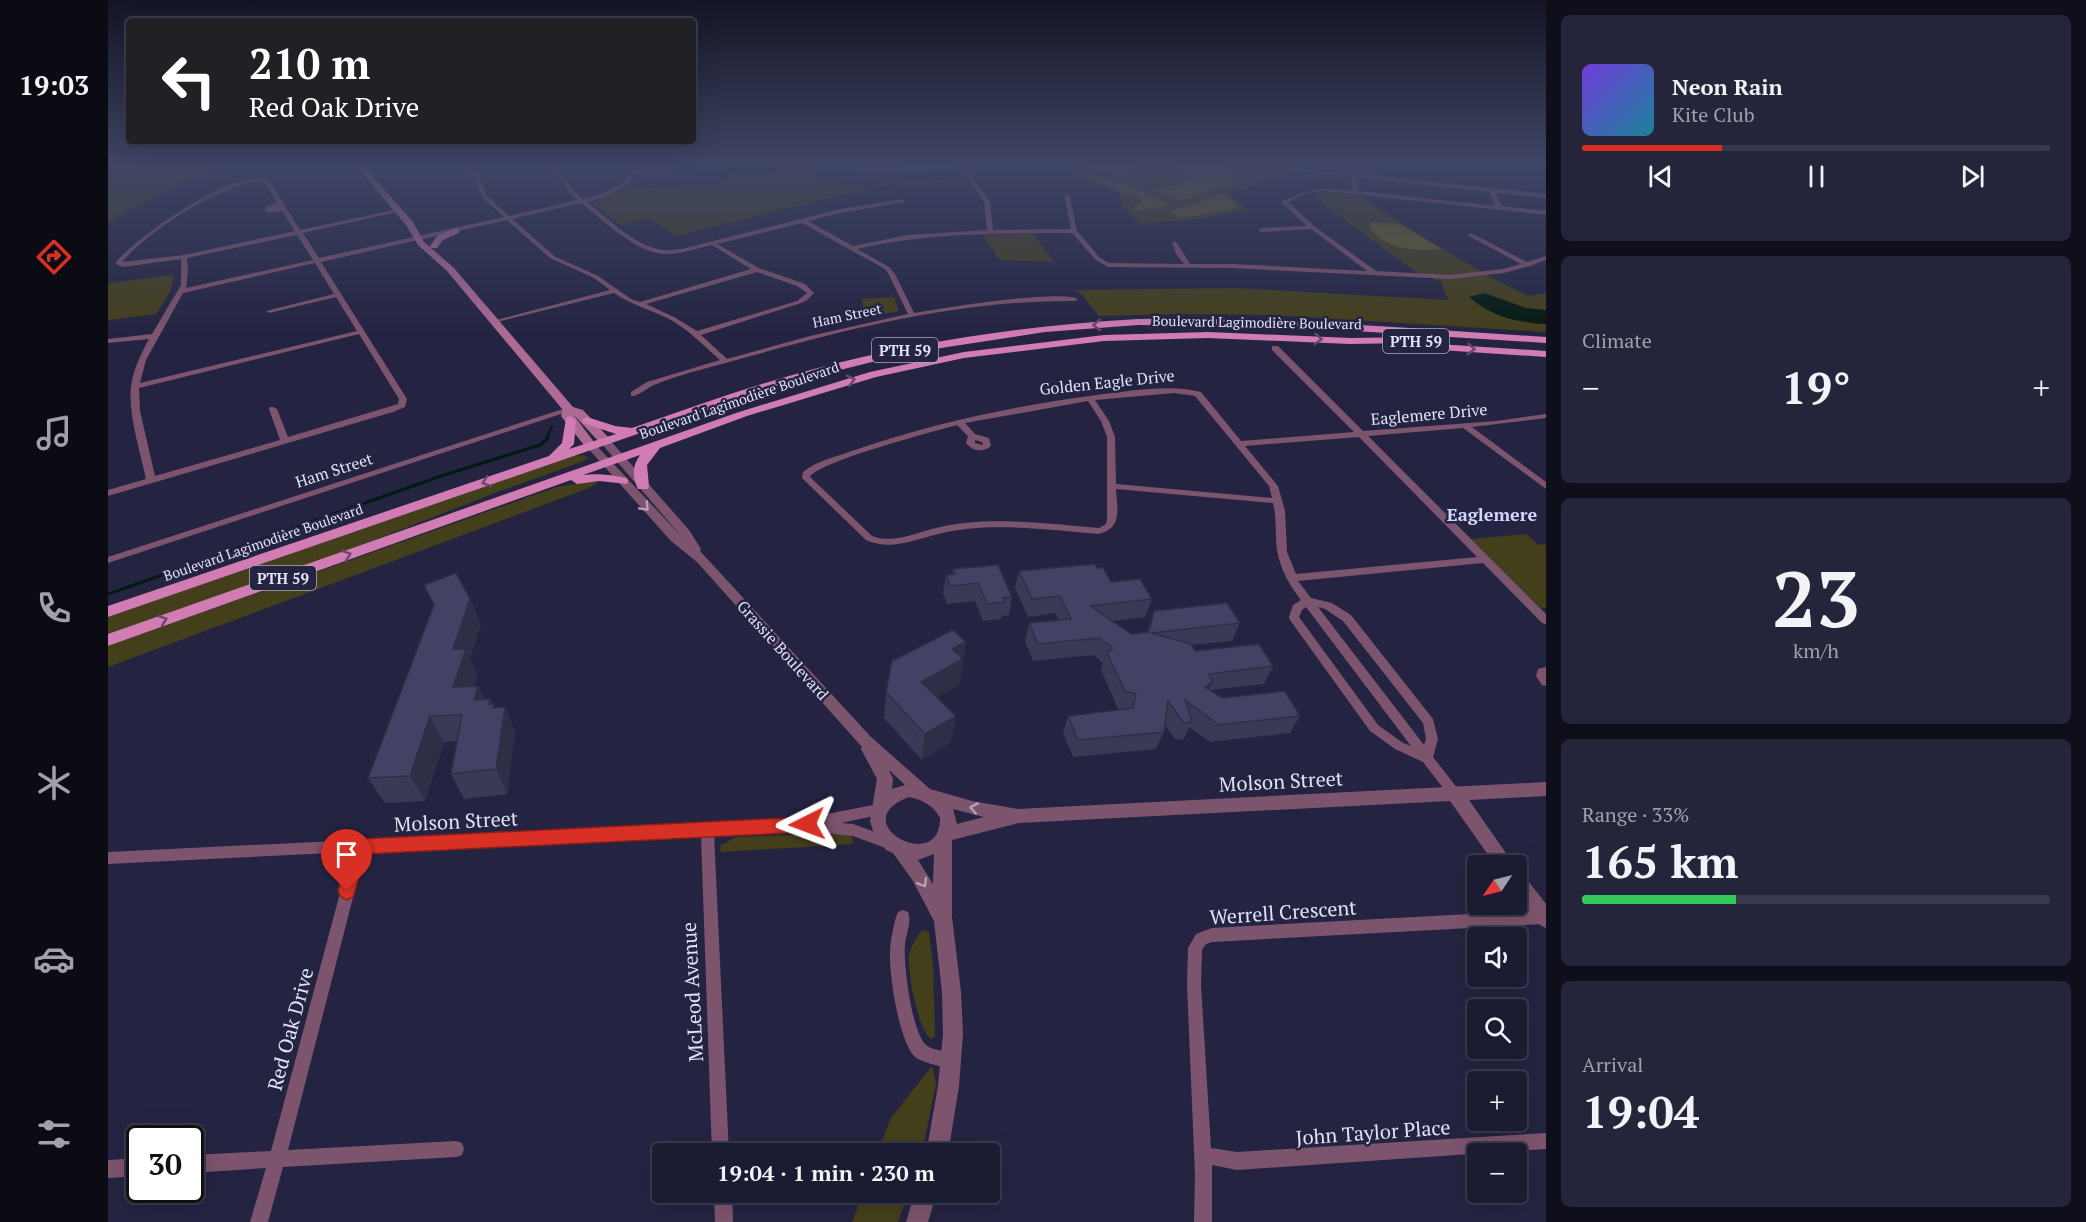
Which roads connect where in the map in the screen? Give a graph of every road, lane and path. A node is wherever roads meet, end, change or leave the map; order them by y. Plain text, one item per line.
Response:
1 (171, 220) edge
2 (291, 220) edge
3 (358, 220) edge
4 (407, 220) edge
5 (504, 220) edge
6 (510, 220) edge
7 (607, 220) edge
8 (807, 220) edge
9 (989, 220) edge
10 (1072, 220) edge
11 (1304, 220) edge
12 (803, 221) junction
13 (1312, 227) junction
14 (1261, 230) dead end
15 (456, 231) junction
16 (1074, 231) junction
17 (299, 233) junction
18 (991, 233) junction
19 (1471, 235) dead end
20 (422, 238) junction
21 (712, 243) junction
22 (1175, 243) dead end
23 (434, 246) junction
24 (854, 248) junction
25 (184, 257) junction
26 (440, 258) junction
27 (1546, 258) edge
28 (317, 262) junction
29 (1188, 265) junction
30 (1528, 265) junction
31 (756, 270) junction
32 (1374, 274) junction
33 (181, 291) junction
34 (614, 291) junction
35 (337, 295) junction
36 (1075, 299) dead end
37 (640, 304) junction
38 (269, 311) dead end
39 (912, 316) junction
40 (495, 322) junction
41 (360, 332) junction
42 (696, 334) junction
43 (154, 336) junction
44 (1482, 336) junction
45 (1546, 340) edge
46 (108, 341) edge
47 (1350, 341) junction
48 (1275, 348) dead end
49 (1546, 354) edge
50 (725, 361) junction
51 (135, 387) junction
52 (633, 394) dead end
53 (1090, 398) junction
54 (273, 409) dead end
55 (570, 415) junction
56 (1546, 416) edge
57 (587, 421) junction
58 (663, 421) junction
59 (959, 422) junction
60 (1465, 426) junction
61 (1360, 435) junction
62 (972, 436) dead end
63 (674, 439) junction
64 (285, 441) junction
65 (605, 441) junction
66 (1241, 444) junction
67 (591, 446) junction
68 (620, 458) junction
69 (541, 463) junction
70 (606, 463) junction
71 (151, 480) junction
72 (622, 481) junction
73 (643, 486) junction
74 (1112, 486) junction
75 (1546, 486) edge
76 (530, 489) junction
77 (108, 493) edge
78 (1278, 501) junction
79 (701, 559) junction
80 (1485, 559) junction
81 (108, 560) edge
82 (1291, 578) junction
83 (1307, 601) junction
84 (108, 612) edge
85 (1546, 620) edge
86 (108, 640) edge
87 (1546, 670) edge
88 (1546, 682) edge
89 (866, 741) junction
90 (1427, 758) junction
91 (1546, 789) edge
92 (926, 793) junction
93 (1454, 794) junction
94 (880, 807) junction
95 (1019, 816) junction
96 (807, 824) junction
97 (706, 829) junction
98 (945, 836) junction
99 (359, 847) junction
100 (896, 847) junction
101 (1498, 855) edge
102 (108, 858) edge
103 (1527, 894) edge
104 (903, 917) dead end
105 (1545, 918) edge
106 (943, 919) junction
107 (952, 1060) junction
108 (1546, 1141) edge
109 (720, 1143) edge
110 (939, 1143) edge
111 (456, 1149) dead end
112 (1203, 1155) junction
113 (277, 1160) junction
114 (204, 1163) edge
115 (126, 1168) edge
116 (108, 1169) edge
117 (723, 1203) edge
118 (923, 1203) edge
119 (259, 1222) edge
120 (724, 1222) edge
121 (917, 1222) edge
122 (1203, 1222) edge

1 - 25 street
2 - 17 street
3 - 17 street
4 - 20 main road, Grassie Boulevard
5 - 15 street
6 - 34 street
7 - 21 street
8 - 12 street
9 - 18 street
10 - 16 street
11 - 13 street
12 - 21 street
12 - 24 street
13 - 14 street
13 - 32 street
15 - 20 street
15 - 23 main road
16 - 18 street
16 - 29 street
17 - 25 street
17 - 28 street
18 - 24 street
19 - 30 street
20 - 23 main road, Grassie Boulevard
20 - 26 main road, Grassie Boulevard
20 - 28 street
21 - 31 street
22 - 29 street
23 - 26 main road, Grassie Boulevard
24 - 39 street
25 - 33 street
26 - 40 main road, Grassie Boulevard
27 - 30 street
28 - 33 street
28 - 35 street
29 - 32 street
30 - 32 street
31 - 37 street
31 - 42 street
33 - 43 street
34 - 37 street
34 - 40 street
35 - 38 street
35 - 41 street
36 - 39 street, Ham Street
37 - 42 street
39 - 50 street, Ham Street
40 - 55 main road, Grassie Boulevard
41 - 51 street
41 - 64 street
42 - 50 street
43 - 46 street
43 - 51 street
44 - 45 main road, Boulevard Lagimodière Boulevard / PTH 59
44 - 47 main road, Boulevard Lagimodière Boulevard / PTH 59
44 -> 58 main road, Boulevard Lagimodière Boulevard / PTH 59
47 -> 49 main road
63 -> 47 main road, Boulevard Lagimodière Boulevard / PTH 59
48 - 61 street
50 - 52 street, Ham Street
51 - 71 street
53 - 59 street, Golden Eagle Drive
53 - 66 street, Golden Eagle Drive
53 - 74 street
54 - 64 street
55 - 57 main road, Grassie Boulevard
55 - 67 main road, Grassie Boulevard
55 - 69 main road
55 - 81 street, Ham Street
56 - 60 street, Eaglemere Drive
57 - 58 main road
57 - 65 main road, Grassie Boulevard
58 - 65 main road, Boulevard Lagimodière Boulevard / PTH 59
59 - 62 street
59 - 74 street, Golden Eagle Drive
60 - 61 street, Eaglemere Drive
60 - 75 street
61 - 66 street
61 - 80 street, Eaglemere Drive
63 - 68 main road, Boulevard Lagimodière Boulevard / PTH 59
63 - 73 main road
64 - 71 street
65 - 67 main road, Boulevard Lagimodière Boulevard / PTH 59
65 - 68 street, Grassie Boulevard
66 - 78 street, Golden Eagle Drive
67 - 69 main road, Boulevard Lagimodière Boulevard / PTH 59
67 - 70 street, Grassie Boulevard
68 - 70 main road, Boulevard Lagimodière Boulevard / PTH 59
68 - 73 street, Grassie Boulevard
69 -> 84 main road, Boulevard Lagimodière Boulevard / PTH 59
70 - 72 street, Grassie Boulevard
70 - 76 main road, Boulevard Lagimodière Boulevard / PTH 59
71 - 77 street
72 - 76 main road
72 -> 79 street, Grassie Boulevard
73 - 79 street, Grassie Boulevard
74 - 78 street
86 -> 76 main road, Boulevard Lagimodière Boulevard / PTH 59
78 - 82 street, Golden Eagle Drive
79 - 89 street, Grassie Boulevard
80 - 82 street
80 - 85 street, Eaglemere Drive
82 - 83 street, Golden Eagle Drive
83 - 90 street, Golden Eagle Drive
83 - 90 street
83 - 90 street, Golden Eagle Drive
87 - 88 street
89 - 92 street, Grassie Boulevard
89 - 94 street, Grassie Boulevard
90 - 93 street, Golden Eagle Drive
91 - 93 street, Molson Street
92 - 94 street
95 -> 92 street, Molson Street
92 - 98 street
93 - 95 street, Molson Street
93 - 101 street
94 - 96 street, Molson Street
94 - 100 street
95 - 98 street, Molson Street
96 - 97 street, Molson Street
96 - 100 street, Molson Street
97 - 99 street, Molson Street
97 - 109 street, McLeod Avenue
98 - 100 street
98 - 106 street
99 - 102 street, Molson Street
99 - 113 street, Red Oak Drive
100 -> 106 street
103 - 105 street
104 - 107 street
105 - 112 street, Werrell Crescent
106 - 107 street
107 - 110 street
108 - 112 street, John Taylor Place
111 - 113 street
112 - 122 street, Werrell Crescent
113 - 114 street
113 - 119 street, Red Oak Drive
115 - 116 street
117 - 120 street
118 - 121 street

